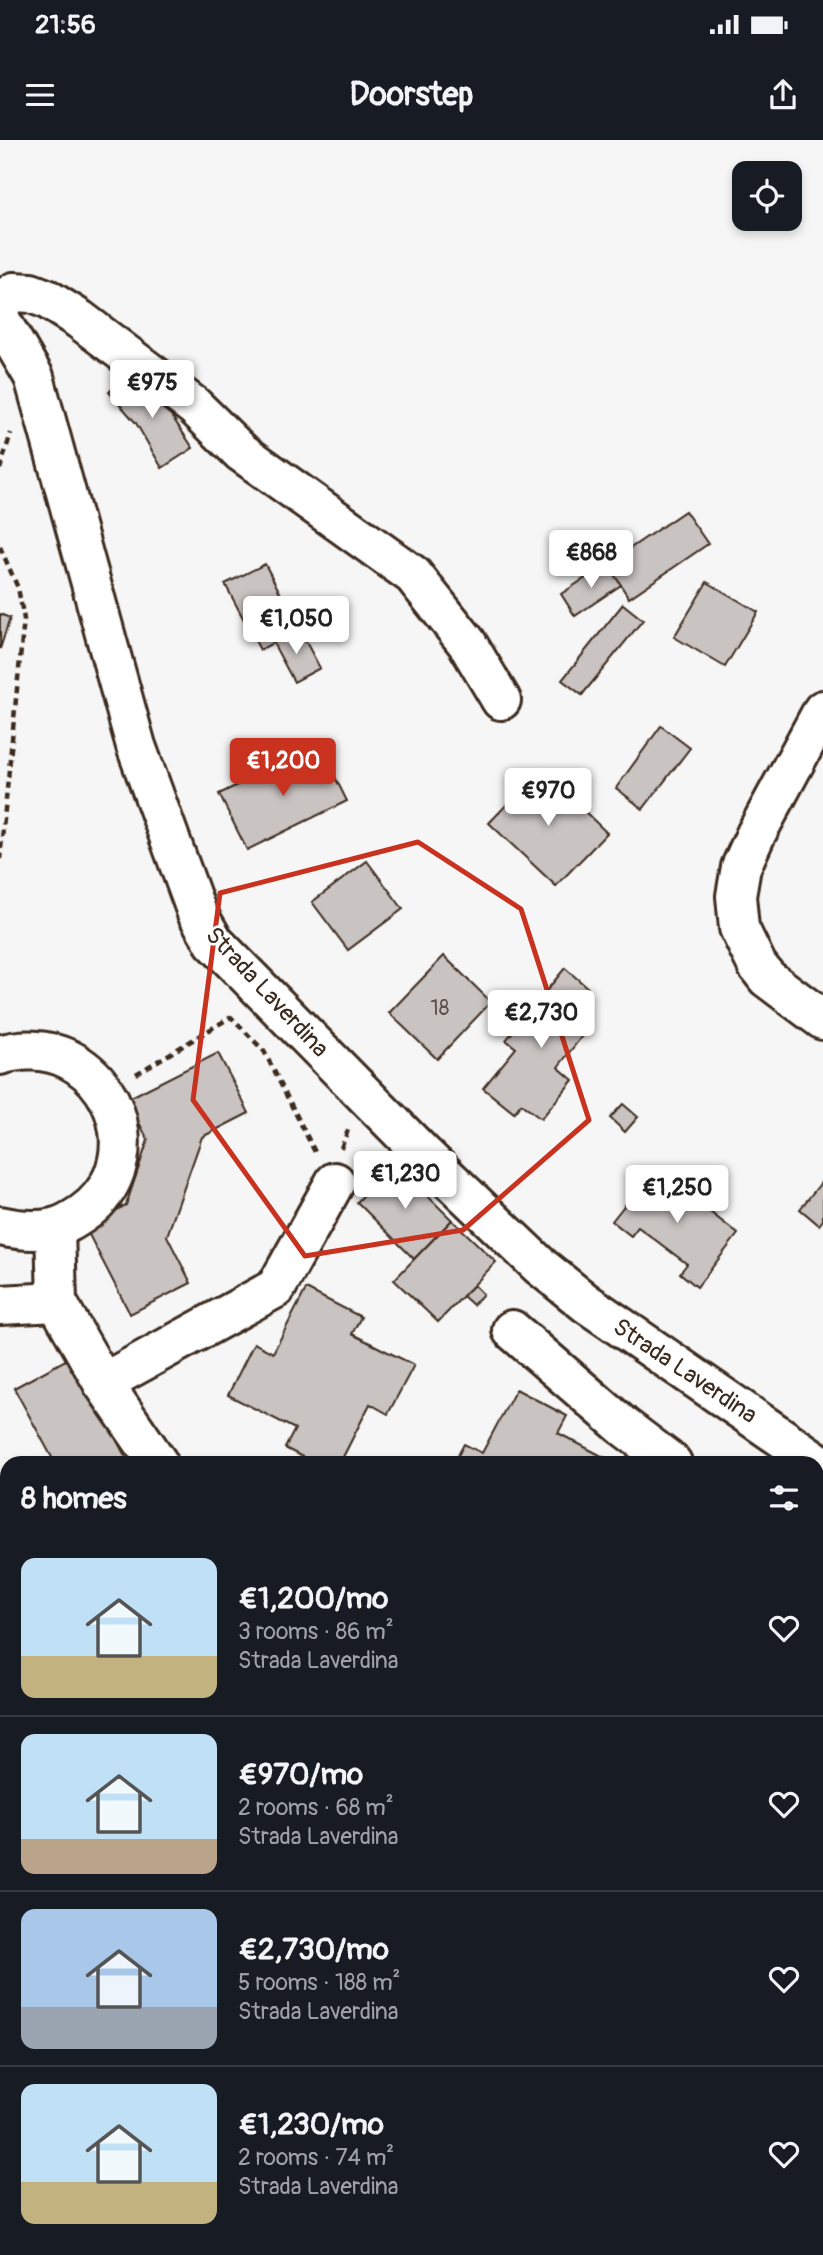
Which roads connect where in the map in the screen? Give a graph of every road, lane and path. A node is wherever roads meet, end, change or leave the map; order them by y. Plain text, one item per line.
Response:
1 (0, 303) edge
2 (0, 319) edge
3 (12, 429) dead end
4 (0, 469) edge
5 (0, 547) edge
6 (501, 700) dead end
7 (823, 710) edge
8 (0, 859) edge
9 (823, 1020) edge
10 (0, 1055) edge
11 (106, 1093) junction
12 (335, 1182) joint
13 (0, 1226) edge
14 (55, 1228) junction
15 (57, 1302) junction
16 (0, 1305) edge
17 (513, 1330) dead end
18 (103, 1383) junction
19 (153, 1456) edge
20 (663, 1456) edge
21 (808, 1456) edge

1 - 6 street
2 - 21 street, Strada Laverdina
3 - 4 path
5 - 8 path
7 - 9 street
10 - 11 street
11 - 12 path
11 - 14 street
12 - 18 street
13 - 14 street
14 - 15 street
15 - 16 street
15 - 18 street
17 - 20 street
18 - 19 street

